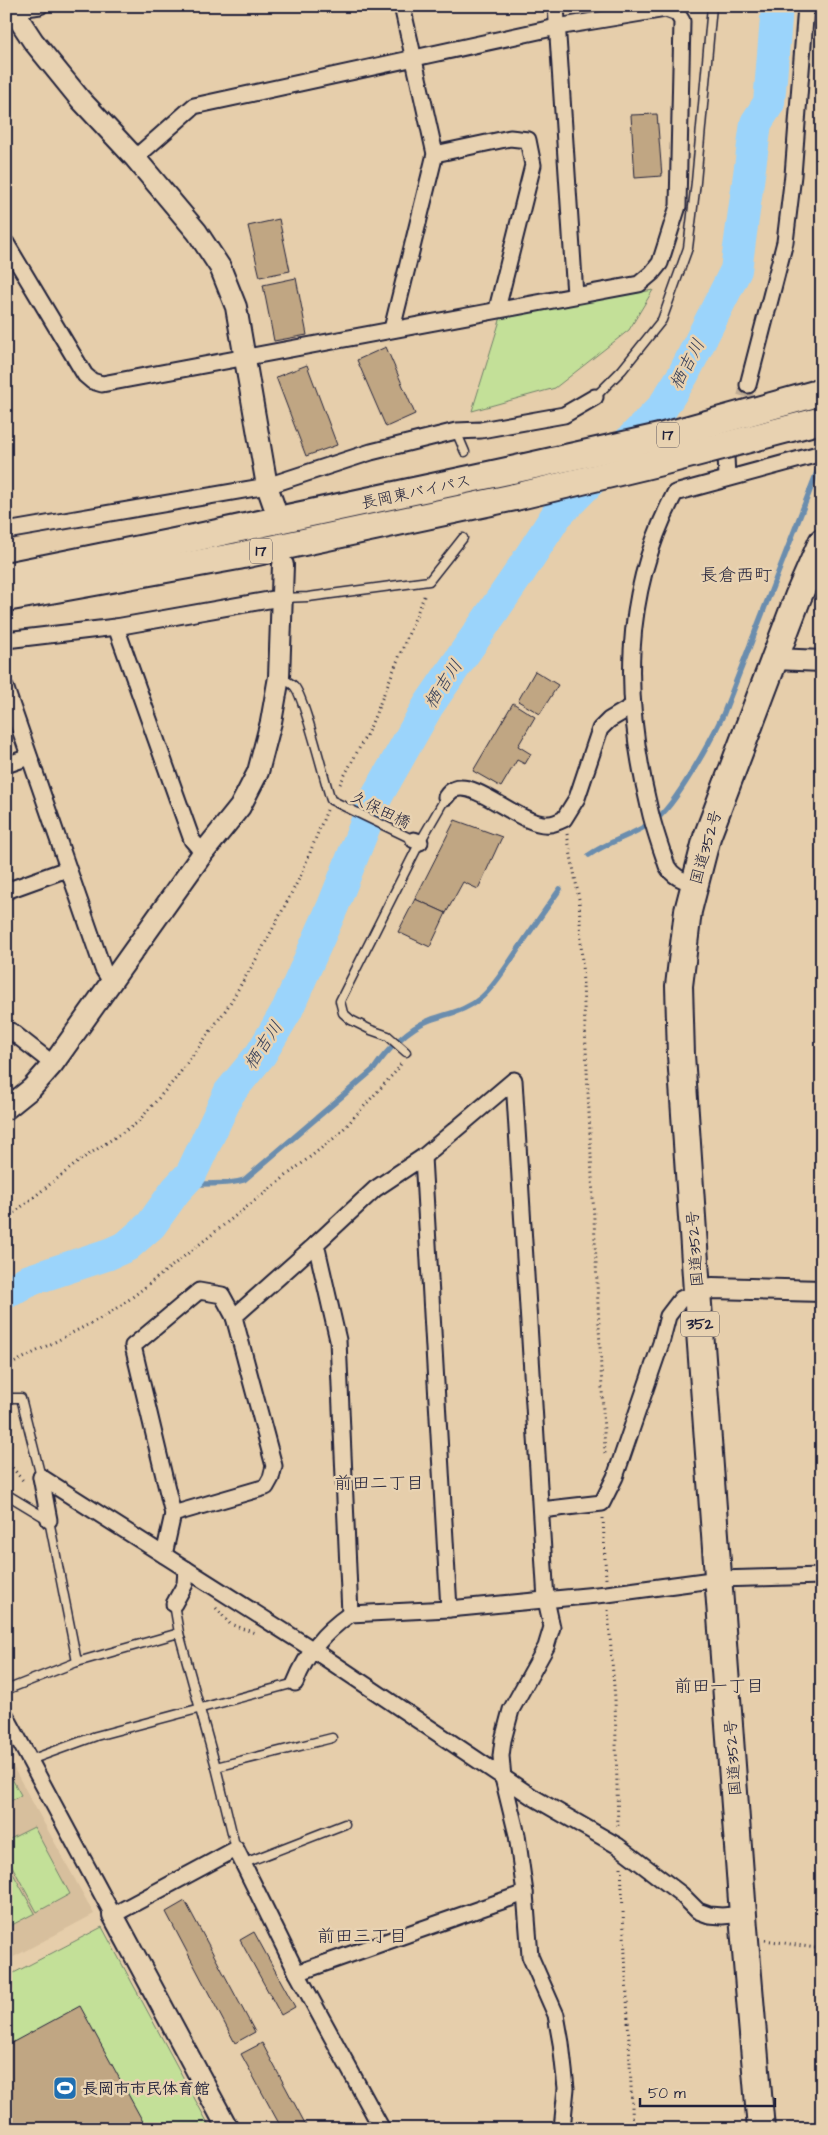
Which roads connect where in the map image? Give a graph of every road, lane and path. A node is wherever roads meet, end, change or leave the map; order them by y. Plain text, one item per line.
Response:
1 (40, 6) edge
2 (402, 6) edge
3 (556, 6) edge
4 (712, 6) edge
5 (806, 6) edge
6 (10, 10) edge
7 (557, 26) junction
8 (414, 58) junction
9 (435, 154) junction
10 (135, 158) junction
11 (6, 243) edge
12 (575, 295) junction
13 (496, 309) junction
14 (392, 329) junction
15 (245, 359) junction
16 (748, 385) tunnel mouth
17 (822, 392) edge
18 (596, 397) joint
19 (822, 420) edge
20 (456, 432) junction
21 (465, 452) dead end
22 (822, 453) edge
23 (726, 456) dead end
24 (727, 477) junction
25 (268, 486) junction
26 (274, 506) dead end
27 (6, 531) edge
28 (463, 538) dead end
29 (822, 542) edge
30 (110, 554) junction
31 (282, 565) dead end
32 (6, 566) edge
33 (6, 576) edge
34 (429, 581) junction
35 (6, 598) edge
36 (280, 598) junction
37 (116, 627) junction
38 (6, 640) edge
39 (775, 659) junction
40 (822, 661) edge
41 (279, 677) junction
42 (6, 689) edge
43 (631, 708) junction
44 (29, 757) junction
45 (6, 765) edge
46 (446, 797) joint
47 (334, 802) junction
48 (564, 819) junction
49 (417, 841) junction
50 (203, 854) junction
51 (67, 869) junction
52 (694, 884) junction
53 (6, 891) edge
54 (112, 983) junction
55 (6, 1030) edge
56 (406, 1052) joint
57 (53, 1064) junction
58 (6, 1109) edge
59 (423, 1158) junction
60 (6, 1220) edge
61 (316, 1244) junction
62 (697, 1290) junction
63 (822, 1291) edge
64 (234, 1318) junction
65 (6, 1367) edge
66 (6, 1398) edge
67 (605, 1456) dead end
68 (42, 1477) junction
69 (6, 1494) edge
70 (602, 1503) junction
71 (541, 1510) junction
72 (173, 1514) junction
73 (49, 1520) junction
74 (164, 1555) junction
75 (186, 1570) junction
76 (822, 1576) edge
77 (719, 1579) junction
78 (607, 1594) junction
79 (546, 1600) junction
80 (174, 1604) joint
81 (449, 1609) junction
82 (350, 1614) junction
83 (179, 1633) junction
84 (312, 1649) junction
85 (77, 1662) junction
86 (295, 1683) joint
87 (6, 1690) edge
88 (201, 1708) junction
89 (6, 1716) edge
90 (332, 1738) dead end
91 (30, 1760) junction
92 (216, 1768) junction
93 (503, 1778) junction
94 (345, 1824) dead end
95 (236, 1850) junction
96 (242, 1864) junction
97 (525, 1893) junction
98 (113, 1915) junction
99 (744, 1925) junction
100 (822, 1950) edge
101 (297, 1973) junction
102 (228, 2129) edge
103 (382, 2129) edge
104 (562, 2129) edge
105 (761, 2129) edge

1 - 6 street
2 - 8 street
3 - 7 street
4 - 18 lane
5 - 16 street
6 - 10 street
7 - 8 street
7 - 12 street
7 - 12 street
8 - 9 street
8 - 10 street
9 - 13 street
9 - 14 street
10 - 15 street
11 - 15 street
12 - 13 street
13 - 14 street
14 - 15 street
15 - 25 street
17 - 30 highway, 長岡東バイパス / 17, bridge
18 - 20 street
19 - 35 highway, 長岡東バイパス / 17, bridge
20 - 21 lane
20 - 25 street
22 - 24 street
23 - 24 street
24 - 43 street
25 - 26 street
25 - 27 street
28 - 34 lane
29 - 39 highway, 国道352号 / 352
30 - 32 highway, 17
30 - 33 highway, 長岡東バイパス / 17
31 - 36 street
34 - 36 lane
34 - 47 path
36 - 37 street
36 - 41 street
37 - 38 street
37 - 50 street
39 - 40 street
39 - 52 highway, 国道352号 / 352
41 - 47 lane
41 - 50 street
42 - 44 street
43 - 48 street
43 - 52 street
44 - 45 street
44 - 51 street
46 - 48 street
46 - 49 lane
47 - 49 lane, 久保田橋
47 - 60 path
48 - 67 path
49 - 56 lane
50 - 54 street
51 - 53 street
51 - 54 street
52 - 62 highway, 国道352号 / 352
54 - 57 street
55 - 57 street
56 - 65 path
57 - 58 street
59 - 61 street
59 - 71 street
59 - 81 street
61 - 64 street
61 - 82 street
62 - 63 street
62 - 70 street
62 - 77 highway, 国道352号 / 352
64 - 72 street
64 - 72 street
66 - 68 lane
68 - 73 street
68 - 74 street
69 - 73 lane
70 - 71 street
70 - 78 path
71 - 79 street
72 - 74 street
73 - 85 lane
74 - 75 street
75 - 80 street
75 - 84 street
76 - 77 street
77 - 78 street
77 - 99 highway, 国道352号 / 352
78 - 79 street
79 - 81 street
79 - 93 street
80 - 83 lane
81 - 82 street
82 - 84 street
83 - 85 lane
83 - 88 lane
84 - 86 street
84 - 93 street
85 - 87 lane
86 - 88 lane
88 - 91 lane
88 - 92 lane
89 - 91 street
90 - 92 lane
91 - 98 street
92 - 95 lane
93 - 97 street
93 - 99 street
94 - 96 lane
95 - 96 street
95 - 98 street
96 - 101 street
97 - 101 street
97 - 104 street
98 - 102 street
99 - 100 path
99 - 105 highway, 国道352号 / 352
101 - 103 street

